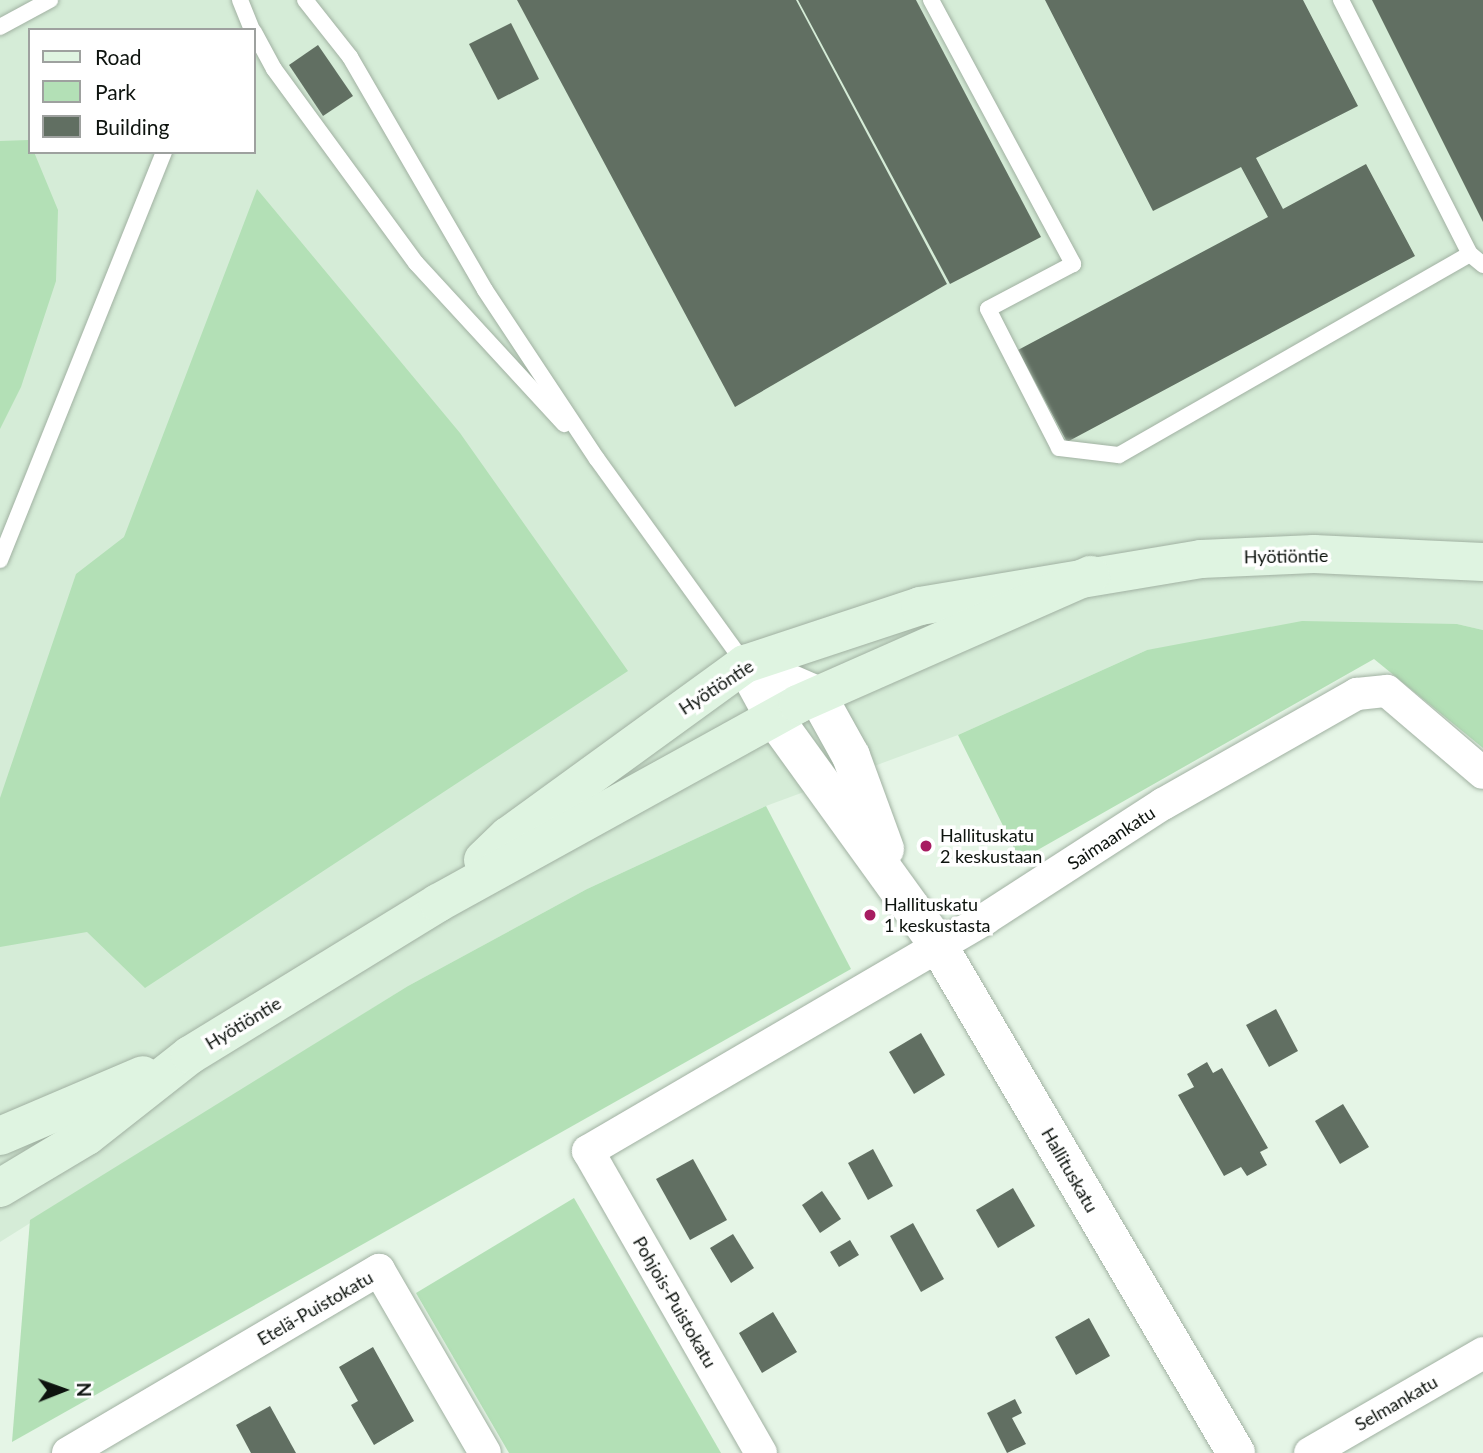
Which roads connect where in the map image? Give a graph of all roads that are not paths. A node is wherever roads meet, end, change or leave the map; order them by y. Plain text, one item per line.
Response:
1 (50, 0) edge
2 (240, 0) edge
3 (305, 0) edge
4 (930, 0) edge
5 (1340, 0) edge
6 (0, 27) edge
7 (252, 28) edge
8 (256, 36) edge
9 (163, 154) edge
10 (1476, 260) edge
11 (597, 459) junction
12 (0, 560) edge
13 (1483, 562) edge
14 (1091, 575) junction
15 (745, 664) junction
16 (817, 695) junction
17 (775, 719) junction
18 (1483, 773) edge
19 (901, 891) junction
20 (438, 903) junction
21 (938, 945) junction
22 (190, 1055) junction
23 (0, 1136) edge
24 (588, 1151) joint
25 (0, 1188) edge
26 (1483, 1353) edge
27 (68, 1453) edge
28 (485, 1453) edge
29 (761, 1453) edge
30 (1236, 1453) edge
31 (1310, 1453) edge

1 - 6 lane
2 - 7 lane
3 - 11 lane
4 - 10 lane
5 - 10 lane
8 - 11 lane
9 - 12 lane
11 - 15 lane
13 - 14 main road, Hyötiöntie
14 - 15 main road, Hyötiöntie
14 - 16 main road, Hyötiöntie
15 - 16 street
15 - 17 street, Hallituskatu
15 - 20 main road, Hyötiöntie
16 - 17 main road, Hyötiöntie
16 - 19 street, Hallituskatu
17 - 19 street, Hallituskatu
17 - 20 main road, Hyötiöntie
18 - 21 street, Saimaankatu
19 - 21 street, Hallituskatu
20 - 22 main road, Hyötiöntie
21 - 24 street, Saimaankatu
21 - 30 street, Hallituskatu
22 - 23 main road, Hyötiöntie
22 - 25 main road, Hyötiöntie
24 - 29 street, Pohjois-Puistokatu
26 - 31 street, Selmankatu
27 - 28 street, Etelä-Puistokatu

